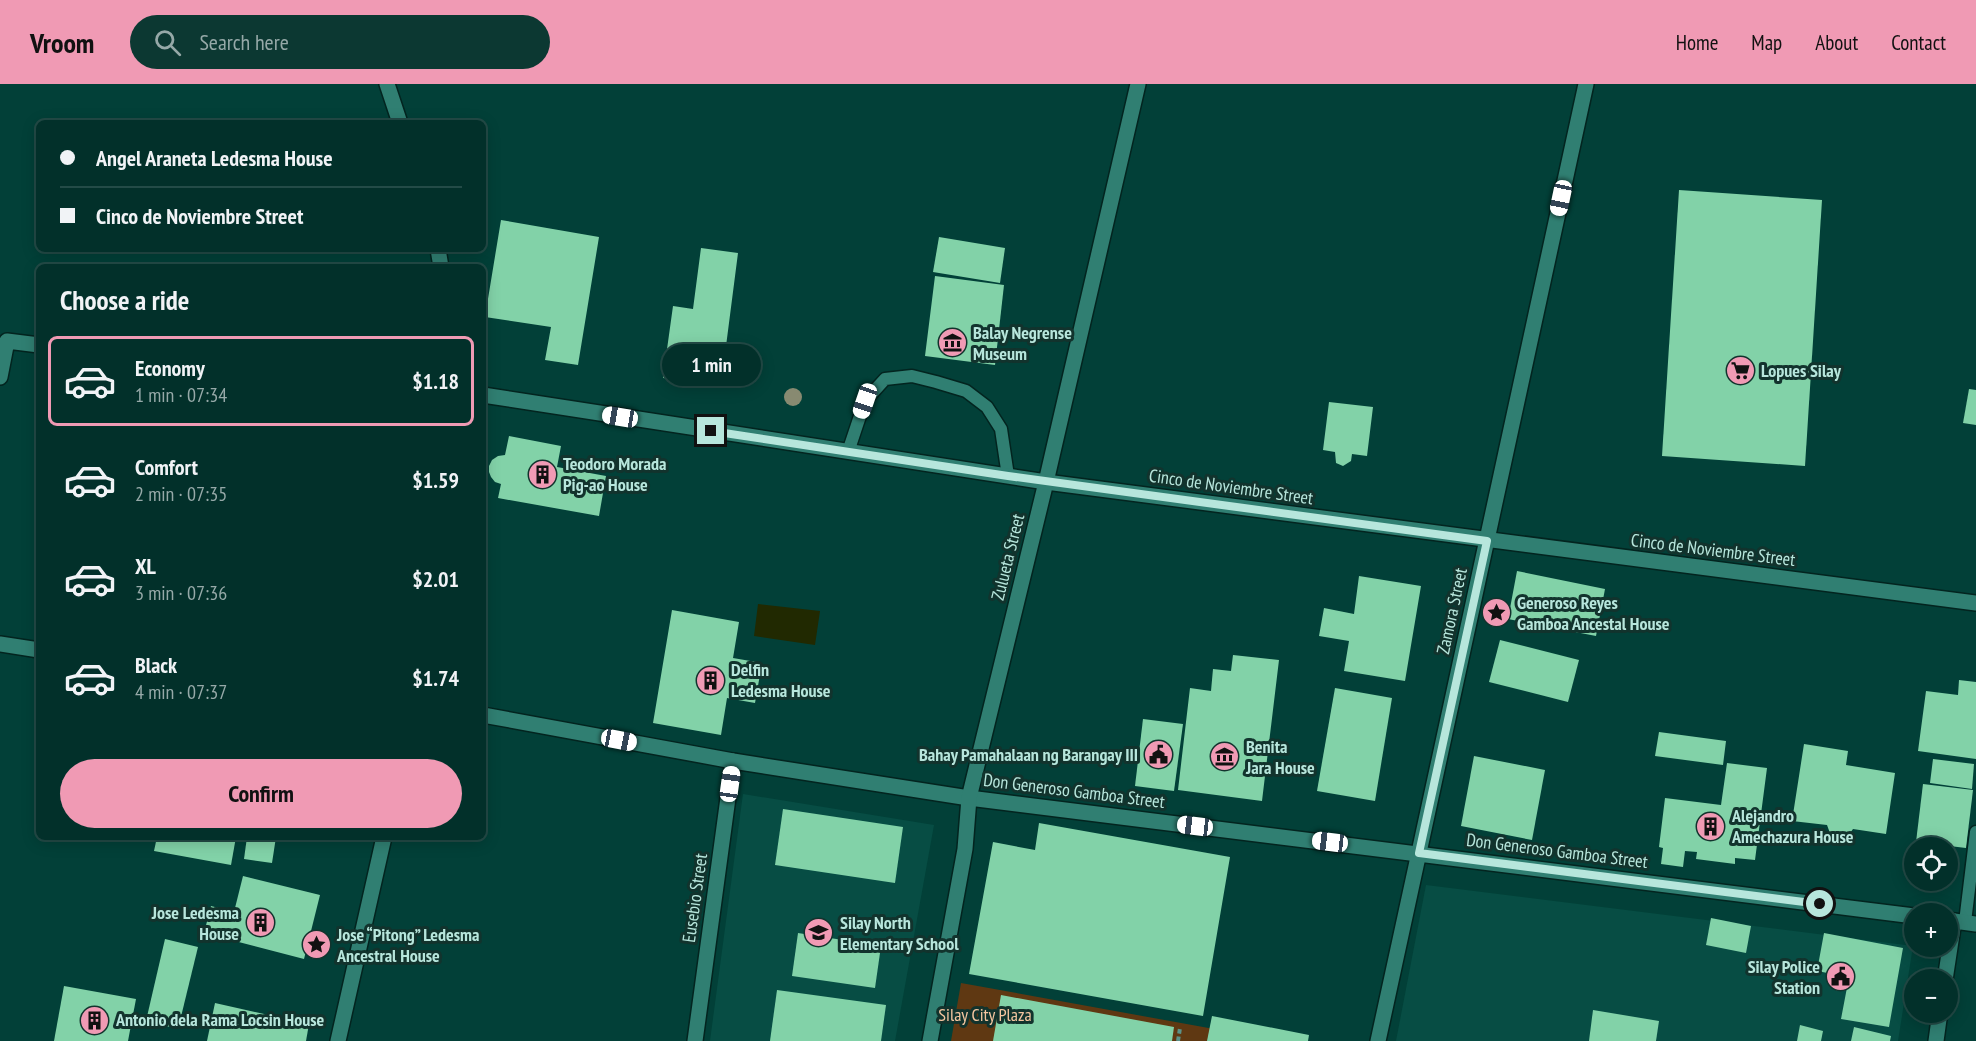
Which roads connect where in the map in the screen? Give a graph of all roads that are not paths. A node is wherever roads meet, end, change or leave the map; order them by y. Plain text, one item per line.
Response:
1 (387, 84) edge
2 (1138, 84) edge
3 (1586, 84) edge
4 (399, 120) edge
5 (4, 340) edge
6 (36, 345) edge
7 (0, 377) edge
8 (486, 395) edge
9 (848, 452) junction
10 (1008, 476) junction
11 (1046, 482) junction
12 (1487, 541) junction
13 (1976, 603) edge
14 (0, 645) edge
15 (36, 650) edge
16 (486, 717) edge
17 (733, 761) junction
18 (969, 798) junction
19 (1976, 832) edge
20 (383, 840) edge
21 (1419, 853) junction
22 (1904, 915) edge
23 (1960, 922) edge
24 (1948, 969) edge
25 (1938, 1023) edge
26 (338, 1041) edge
27 (695, 1041) edge
28 (930, 1041) edge
29 (1378, 1041) edge
30 (1936, 1041) edge

1 - 4 street
2 - 11 street, Zulueta Street
3 - 12 street, Zamora Street
5 - 6 street
5 - 7 street
8 - 9 street, Cinco de Noviembre Street
9 - 10 street, Cinco de Noviembre Street
9 - 10 lane
10 - 11 street, Cinco de Noviembre Street
11 - 12 street, Cinco de Noviembre Street
11 - 18 street, Zulueta Street
12 - 13 street, Cinco de Noviembre Street
12 - 21 street, Zamora Street
14 - 15 street
16 - 17 street, Don Generoso Gamboa Street
17 - 18 street, Don Generoso Gamboa Street
17 - 27 street, Eusebio Street
18 - 21 street, Don Generoso Gamboa Street
18 - 28 street, Zulueta Street
19 - 23 lane
20 - 26 street
21 - 22 street, Don Generoso Gamboa Street
21 - 29 street, Zamora Street
23 - 24 street
25 - 30 street

